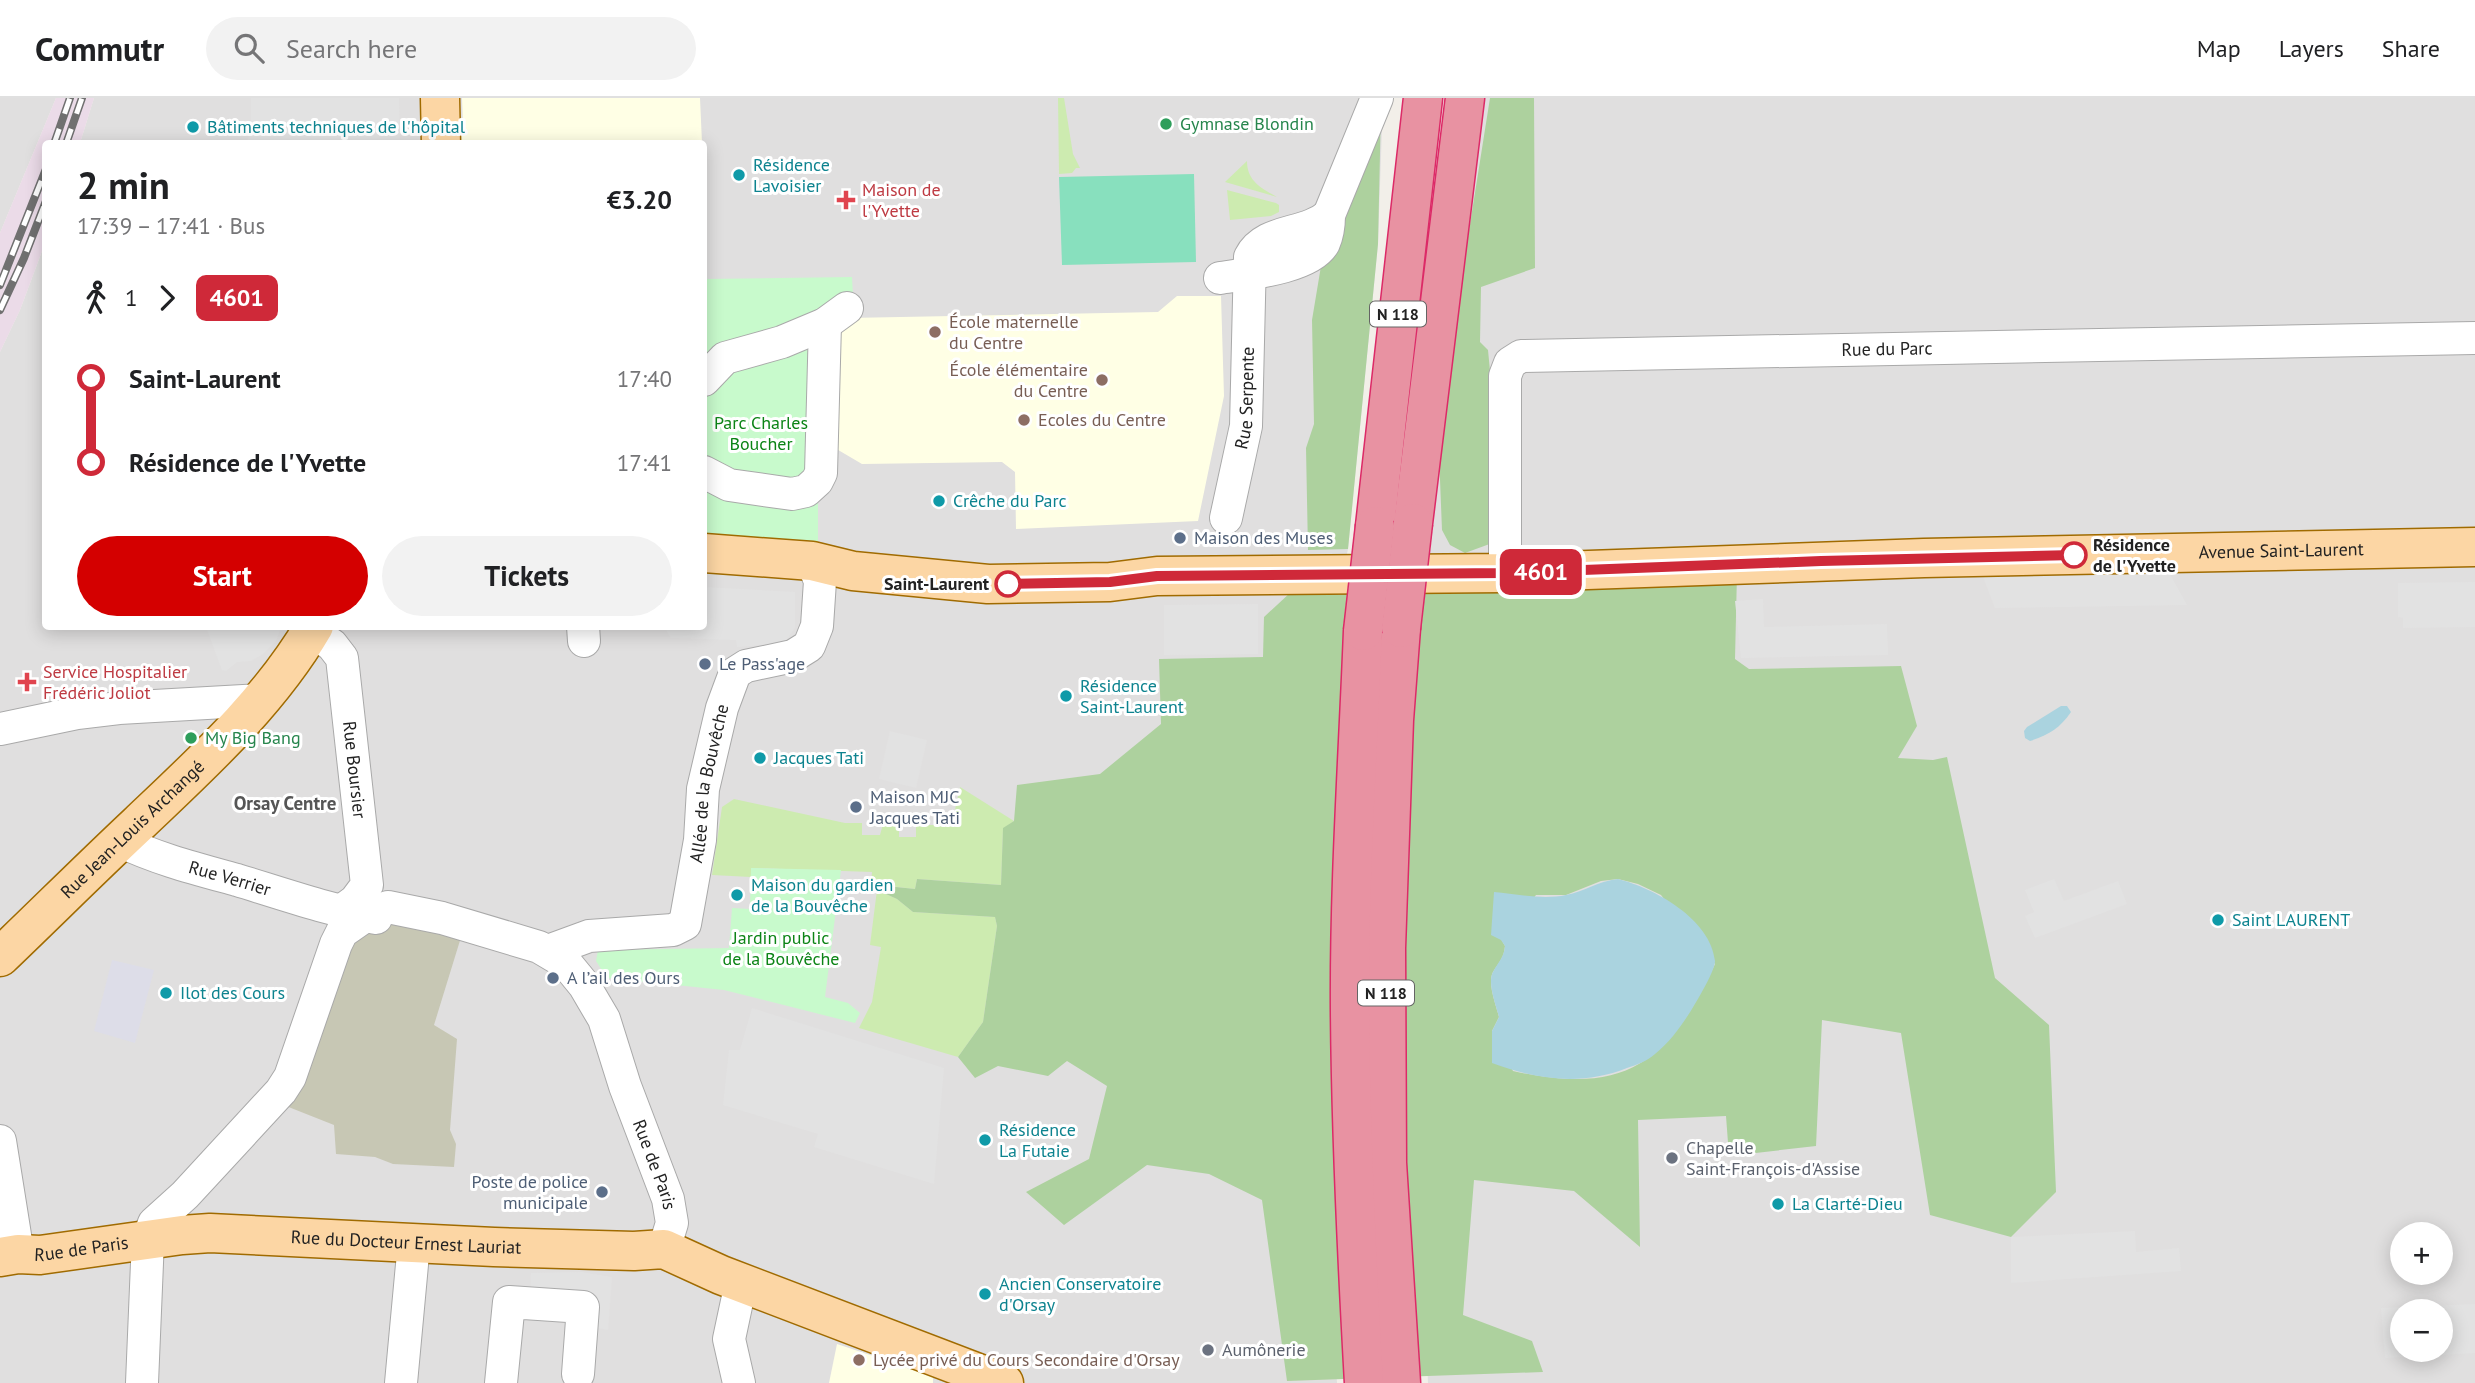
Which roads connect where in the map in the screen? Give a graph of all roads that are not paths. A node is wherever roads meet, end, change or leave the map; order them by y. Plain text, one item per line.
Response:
1 (440, 98) edge
2 (1377, 98) edge
3 (1423, 101) edge
4 (1465, 101) edge
5 (441, 140) edge
6 (2475, 338) edge
7 (707, 377) edge
8 (707, 474) edge
9 (1226, 518) dead end
10 (2475, 547) edge
11 (707, 553) edge
12 (812, 561) junction
13 (1505, 573) junction
14 (312, 630) edge
15 (314, 630) edge
16 (261, 700) junction
17 (0, 729) edge
18 (120, 841) junction
19 (360, 911) junction
20 (441, 928) dead end
21 (548, 951) junction
22 (0, 957) edge
23 (0, 1141) edge
24 (184, 1195) junction
25 (211, 1233) junction
26 (148, 1239) junction
27 (414, 1242) junction
28 (664, 1249) junction
29 (9, 1255) edge
30 (739, 1292) dead end
31 (1382, 1371) edge
32 (579, 1374) dead end
33 (142, 1383) edge
34 (401, 1383) edge
35 (501, 1383) edge
36 (739, 1383) edge
37 (1004, 1383) edge

1 - 5 main road
2 - 9 street, Rue Serpente
3 - 31 highway, N 118, bridge
4 - 31 highway, N 118, bridge
6 - 13 street, Rue du Parc
7 - 8 street
10 - 13 main road, Avenue Saint-Laurent
11 - 12 main road, Avenue Saint-Laurent
12 - 13 main road, Avenue Saint-Laurent
12 - 21 street, Allée de la Bouvêche
14 - 16 main road, Rue Jean-Louis Archangé
15 - 19 street, Rue Boursier
16 - 17 street
16 - 18 main road, Rue Jean-Louis Archangé
18 - 19 street, Rue Verrier
18 - 22 main road, Rue Jean-Louis Archangé
19 - 20 street
19 - 21 street, Rue de Paris
19 - 24 street, Rue de Paris
21 - 28 street, Rue de Paris
23 - 29 street
24 - 25 street
24 - 26 street, Rue de Paris
25 - 26 main road, Rue du Docteur Ernest Lauriat
25 - 27 main road, Rue du Docteur Ernest Lauriat
26 - 29 main road, Rue de Paris
26 - 33 street
27 - 28 main road, Rue du Docteur Ernest Lauriat
27 - 34 street
28 - 37 main road
30 - 36 street
32 - 35 street

